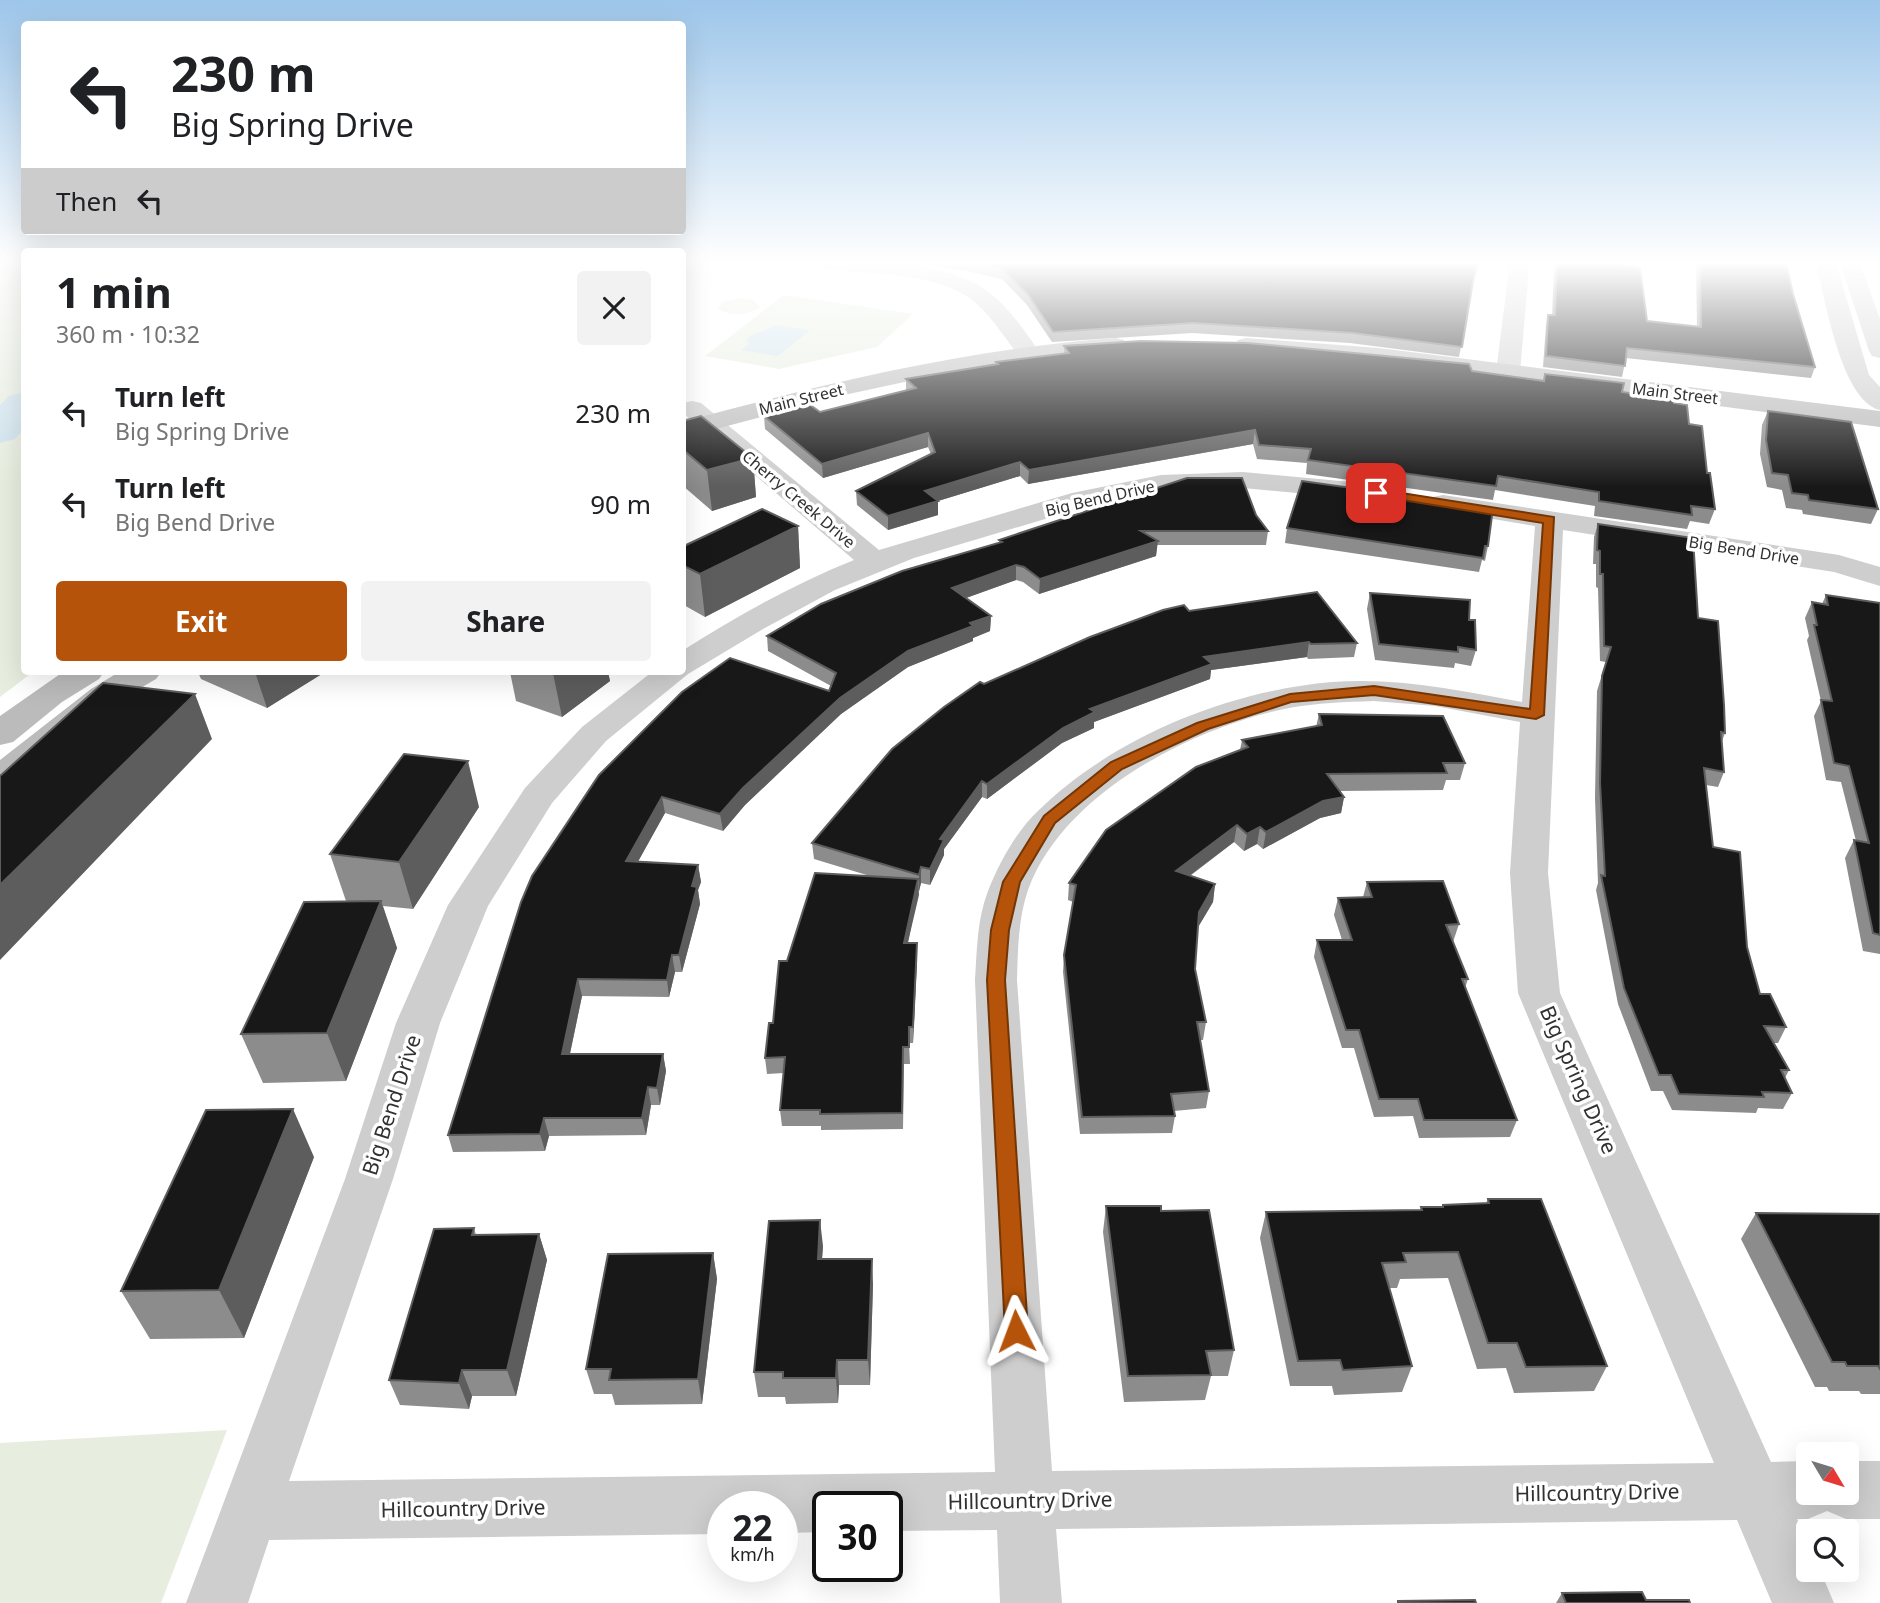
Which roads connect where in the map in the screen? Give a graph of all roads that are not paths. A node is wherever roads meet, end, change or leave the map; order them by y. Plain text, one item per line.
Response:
1 (1016, 338) edge
2 (1130, 338) edge
3 (1241, 338) edge
4 (1512, 338) edge
5 (1847, 338) edge
6 (1023, 346) junction
7 (1509, 365) junction
8 (1880, 403) edge
9 (691, 418) edge
10 (1880, 419) edge
11 (1376, 493) edge
12 (1413, 498) edge
13 (1549, 520) junction
14 (875, 562) junction
15 (1880, 562) edge
16 (1839, 564) junction
17 (1880, 577) edge
18 (686, 663) edge
19 (130, 675) edge
20 (669, 675) edge
21 (85, 685) edge
22 (1536, 715) junction
23 (0, 734) edge
24 (0, 779) edge
25 (1859, 1490) edge
26 (1880, 1490) edge
27 (1781, 1491) edge
28 (1024, 1502) junction
29 (252, 1511) junction
30 (217, 1603) edge
31 (1031, 1603) edge
32 (1803, 1603) edge

1 - 6 street
2 - 6 street, Main Street
3 - 7 street, Main Street
4 - 7 street
5 - 8 street
6 - 9 street, Main Street
7 - 8 street, Main Street
7 - 10 street, Main Street
9 - 14 street, Cherry Creek Drive
11 - 14 street, Big Bend Drive
12 - 13 street, Big Bend Drive
13 - 16 street, Big Bend Drive
13 - 22 street, Big Spring Drive
14 - 18 street, Big Bend Drive
15 - 16 street, Big Bend Drive
16 - 17 street, Big Bend Drive
19 - 21 street
20 - 29 street, Big Bend Drive
21 - 23 street
21 - 24 street
22 - 27 street, Big Spring Drive
22 - 28 street
25 - 26 street
27 - 28 street, Hillcountry Drive
27 - 32 street, Big Spring Drive
28 - 29 street, Hillcountry Drive
28 - 31 street
29 - 30 street, Big Bend Drive

